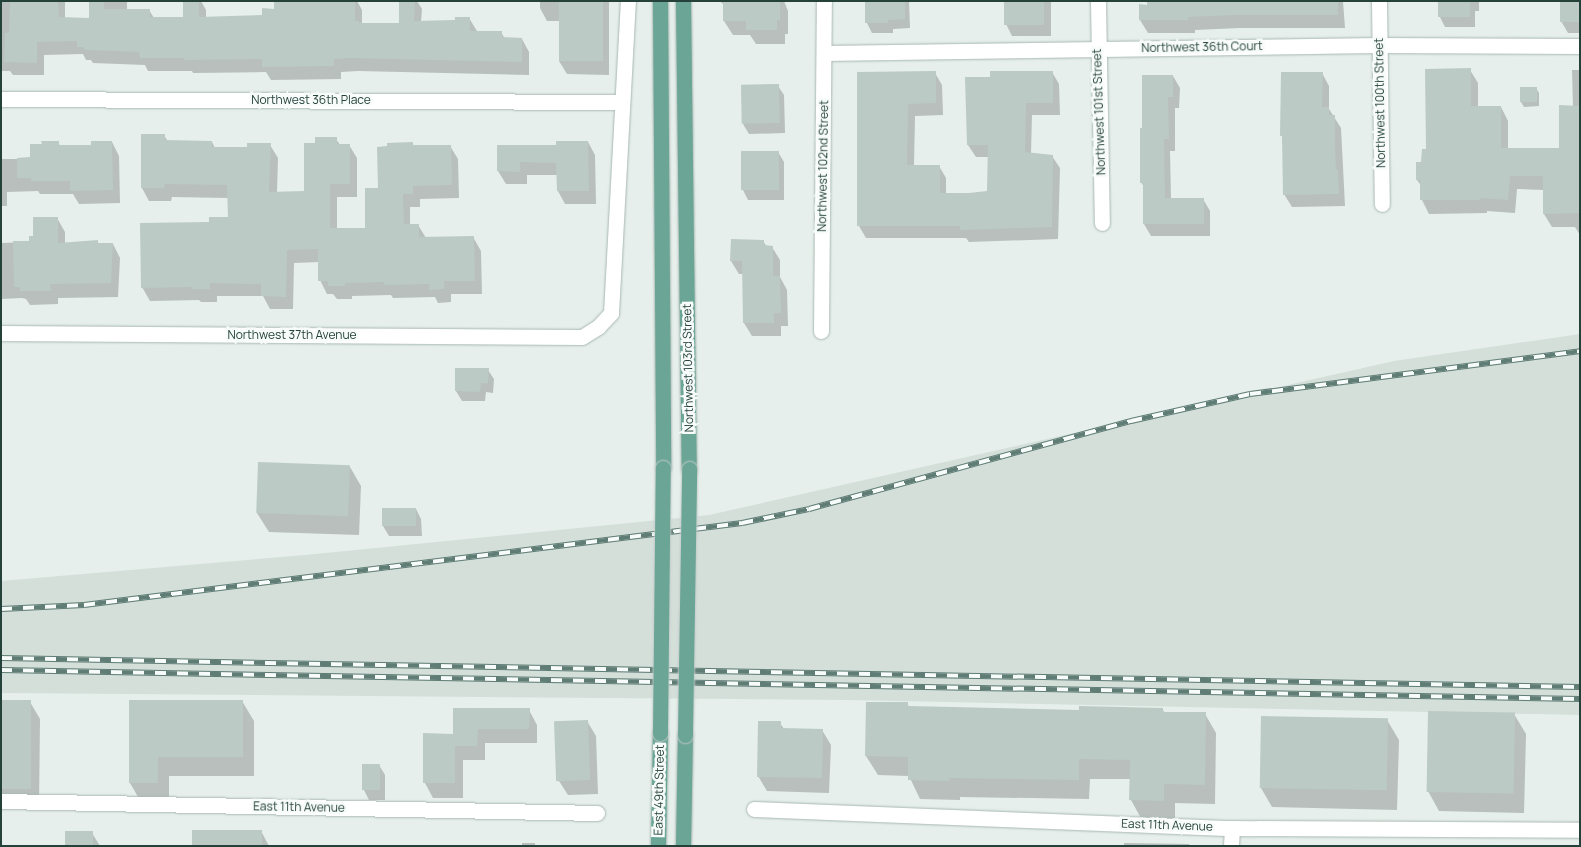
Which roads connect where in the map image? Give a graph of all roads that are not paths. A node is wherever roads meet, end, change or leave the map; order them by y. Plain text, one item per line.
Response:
1 (628, 1) edge
2 (660, 1) edge
3 (683, 1) edge
4 (824, 1) edge
5 (1098, 1) edge
6 (1379, 1) edge
7 (1379, 45) junction
8 (1580, 46) edge
9 (1097, 49) junction
10 (824, 53) junction
11 (1, 99) edge
12 (621, 102) junction
13 (1382, 204) dead end
14 (1102, 223) dead end
15 (821, 331) dead end
16 (1, 332) edge
17 (660, 733) joint
18 (685, 735) joint
19 (1, 801) edge
20 (754, 809) dead end
21 (597, 813) dead end
22 (1232, 828) junction
23 (1580, 830) edge
24 (658, 846) edge
25 (683, 846) edge
26 (1231, 846) edge

1 - 12 street
2 - 17 main road, Northwest 103rd Street, bridge
3 - 18 main road, Northwest 103rd Street, bridge
4 - 10 street, Northwest 102nd Street
5 - 9 street, Northwest 101st Street
6 - 7 street, Northwest 100th Street
7 - 8 street, Northwest 36th Court
7 - 9 street, Northwest 36th Court
7 - 13 street, Northwest 100th Street
9 - 10 street, Northwest 36th Court
9 - 14 street, Northwest 101st Street
10 - 15 street, Northwest 102nd Street
11 - 12 street, Northwest 36th Place
12 - 16 street, Northwest 37th Avenue
17 - 24 main road, East 49th Street
18 - 25 main road, East 49th Street
19 - 21 street, East 11th Avenue
20 - 22 street, East 11th Avenue
22 - 23 street, East 11th Avenue
22 - 26 street

